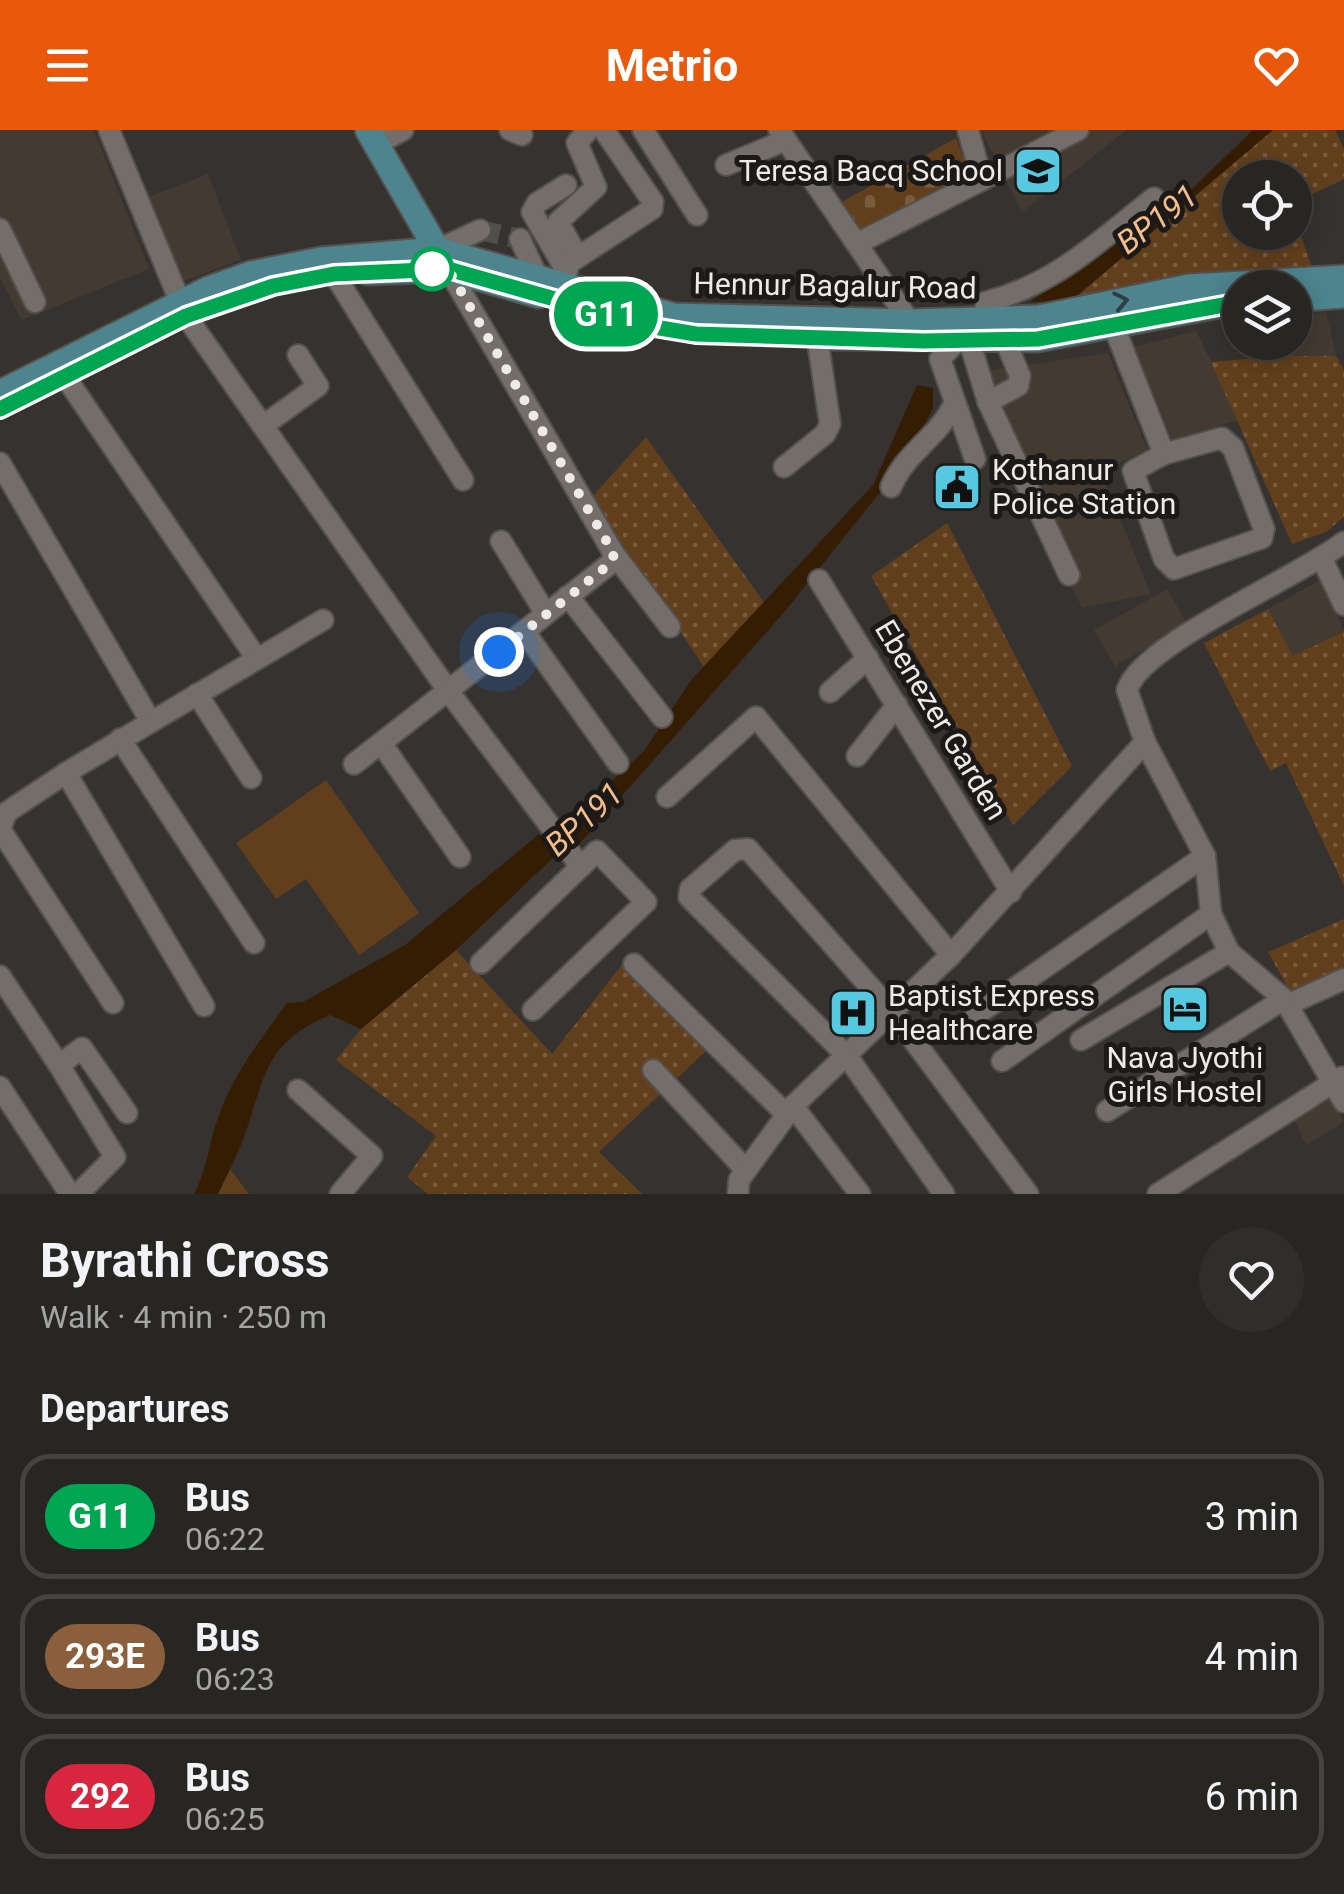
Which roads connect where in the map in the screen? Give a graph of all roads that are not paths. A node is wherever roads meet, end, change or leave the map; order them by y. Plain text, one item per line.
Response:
1 (109, 130) edge
2 (403, 130) edge
3 (588, 130) edge
4 (604, 130) edge
5 (644, 130) edge
6 (968, 130) edge
7 (1078, 130) edge
8 (782, 135) edge
9 (371, 137) edge
10 (726, 166) dead end
11 (982, 180) junction
12 (566, 185) dead end
13 (1154, 198) dead end
14 (697, 216) dead end
15 (0, 229) edge
16 (480, 230) dead end
17 (520, 239) dead end
18 (858, 243) junction
19 (442, 259) junction
20 (334, 274) junction
21 (537, 276) junction
22 (567, 278) junction
23 (1344, 278) edge
24 (1344, 295) edge
25 (1312, 298) edge
26 (34, 302) dead end
27 (1222, 305) edge
28 (182, 309) junction
29 (1113, 324) junction
30 (917, 331) junction
31 (991, 333) junction
32 (817, 336) junction
33 (298, 355) dead end
34 (66, 378) junction
35 (0, 393) edge
36 (988, 402) junction
37 (953, 406) junction
38 (0, 409) edge
39 (264, 425) junction
40 (1164, 454) junction
41 (975, 459) dead end
42 (0, 463) edge
43 (784, 467) dead end
44 (463, 480) dead end
45 (891, 487) dead end
46 (501, 541) dead end
47 (1344, 542) edge
48 (614, 554) junction
49 (1322, 559) junction
50 (1069, 575) dead end
51 (818, 580) dead end
52 (1342, 594) edge
53 (568, 596) junction
54 (546, 614) junction
55 (322, 620) dead end
56 (670, 627) dead end
57 (524, 631) junction
58 (868, 658) junction
59 (257, 659) junction
60 (449, 692) junction
61 (830, 692) dead end
62 (197, 694) junction
63 (897, 705) junction
64 (662, 717) dead end
65 (151, 722) junction
66 (120, 739) junction
67 (1145, 742) junction
68 (381, 743) junction
69 (856, 756) dead end
70 (618, 762) dead end
71 (354, 764) dead end
72 (66, 774) junction
73 (250, 778) dead end
74 (666, 797) dead end
75 (1205, 856) junction
76 (460, 858) dead end
77 (575, 860) junction
78 (1010, 892) junction
79 (1211, 914) junction
80 (254, 943) dead end
81 (1230, 952) junction
82 (950, 956) junction
83 (481, 963) dead end
84 (634, 964) dead end
85 (0, 976) edge
86 (1344, 979) edge
87 (1285, 1002) junction
88 (113, 1003) dead end
89 (204, 1006) dead end
90 (534, 1010) dead end
91 (894, 1014) junction
92 (976, 1015) dead end
93 (1081, 1040) dead end
94 (847, 1056) junction
95 (1002, 1062) dead end
96 (59, 1065) junction
97 (653, 1070) dead end
98 (1338, 1079) edge
99 (0, 1087) edge
100 (298, 1090) dead end
101 (1344, 1102) edge
102 (790, 1110) junction
103 (1107, 1112) dead end
104 (127, 1113) dead end
105 (743, 1185) edge
106 (74, 1194) edge
107 (340, 1194) edge
108 (860, 1194) edge
109 (944, 1194) edge
110 (1028, 1194) edge
111 (1158, 1194) edge

1 - 28 street
2 - 9 street
3 - 22 street
4 - 22 street
5 - 14 street
6 - 11 street
7 - 11 street
8 - 10 street
8 - 18 street
9 - 19 main road
11 - 18 street
12 - 22 street
13 - 31 street
15 - 26 street
16 - 19 street
17 - 21 street
18 - 30 street
19 - 20 main road, Hennur Bagalur Road
19 - 21 main road, Hennur Bagalur Road
19 - 22 main road, Hennur Bagalur Road
19 - 28 main road, Hennur Bagalur Road
19 - 48 street
20 - 28 main road, Hennur Bagalur Road
20 - 44 street
21 - 22 main road, Hennur Bagalur Road
22 - 30 main road, Hennur Bagalur Road
22 - 32 main road, Hennur Bagalur Road
31 -> 23 main road, Hennur Bagalur Road
24 - 25 main road
27 - 29 main road, Hennur Bagalur Road
28 - 34 main road, Hennur Bagalur Road
28 - 35 main road, Hennur Bagalur Road
28 - 39 street
29 - 31 main road, Hennur Bagalur Road
29 - 40 street
30 - 31 main road, Hennur Bagalur Road
30 - 32 main road, Hennur Bagalur Road
31 - 36 street
31 - 36 street
31 - 37 street
32 - 43 street
33 - 39 street
34 - 38 main road, Hennur Bagalur Road
34 - 59 street
36 - 50 street
37 - 41 street
37 - 45 street
39 - 60 street
40 - 40 street
42 - 65 street
46 - 54 street
47 - 49 street
48 - 53 street
48 - 56 street
49 - 52 street
49 - 67 street
51 - 58 street, Ebenezer Garden
53 - 54 street
53 - 64 street
54 - 57 street
55 - 59 street
57 - 60 street
57 - 70 street
58 - 61 street
58 - 63 street, Ebenezer Garden
59 - 62 street
60 - 68 street
60 - 77 street
62 - 65 street
62 - 73 street
63 - 69 street
63 - 78 street, Ebenezer Garden
65 - 66 street
66 - 72 street
66 - 80 street
67 - 75 street
67 - 78 street
68 - 71 street
68 - 76 street
72 - 88 street
72 - 89 street
74 - 82 street
75 - 79 street
75 - 92 street
77 - 83 street
77 - 90 street
78 - 82 street
79 - 81 street
79 - 95 street
81 - 87 street
81 - 93 street
82 - 91 street
84 - 102 street
85 - 96 street
86 - 87 street
87 - 98 street
87 - 103 street
91 - 94 street
91 - 94 street
91 - 110 street
94 - 102 street
94 - 109 street
96 - 104 street
96 - 106 street
97 - 105 street
98 - 101 street
98 - 111 street
99 - 106 street
100 - 107 street
102 - 105 street
102 - 108 street

